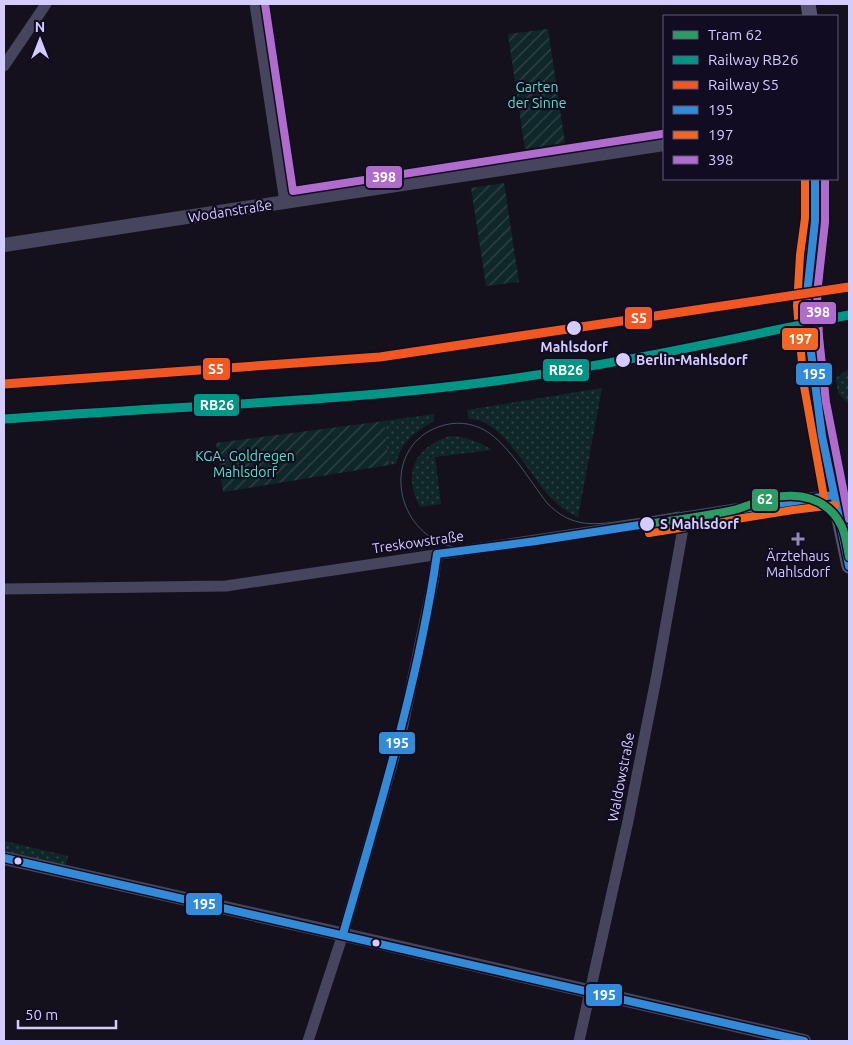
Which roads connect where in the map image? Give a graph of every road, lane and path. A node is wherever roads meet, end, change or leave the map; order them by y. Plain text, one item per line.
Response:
1 (46, 4) edge
2 (255, 4) edge
3 (4, 66) edge
4 (663, 144) edge
5 (815, 180) edge
6 (285, 202) junction
7 (4, 245) edge
8 (834, 495) junction
9 (685, 517) junction
10 (437, 554) junction
11 (849, 566) edge
12 (4, 589) edge
13 (4, 858) edge
14 (343, 934) junction
15 (591, 991) junction
16 (308, 1041) edge
17 (579, 1041) edge
18 (804, 1041) edge

1 - 3 street
2 - 6 street
4 - 6 street, Wodanstraße
5 - 8 main road
6 - 7 street, Wodanstraße
8 - 9 street, Treskowstraße
8 - 11 main road
9 - 10 street, Treskowstraße
9 - 15 street, Waldowstraße
10 - 12 street, Treskowstraße
10 - 14 street
13 - 14 street
14 - 15 street
14 - 16 street
15 - 17 street, Waldowstraße
15 - 18 street

